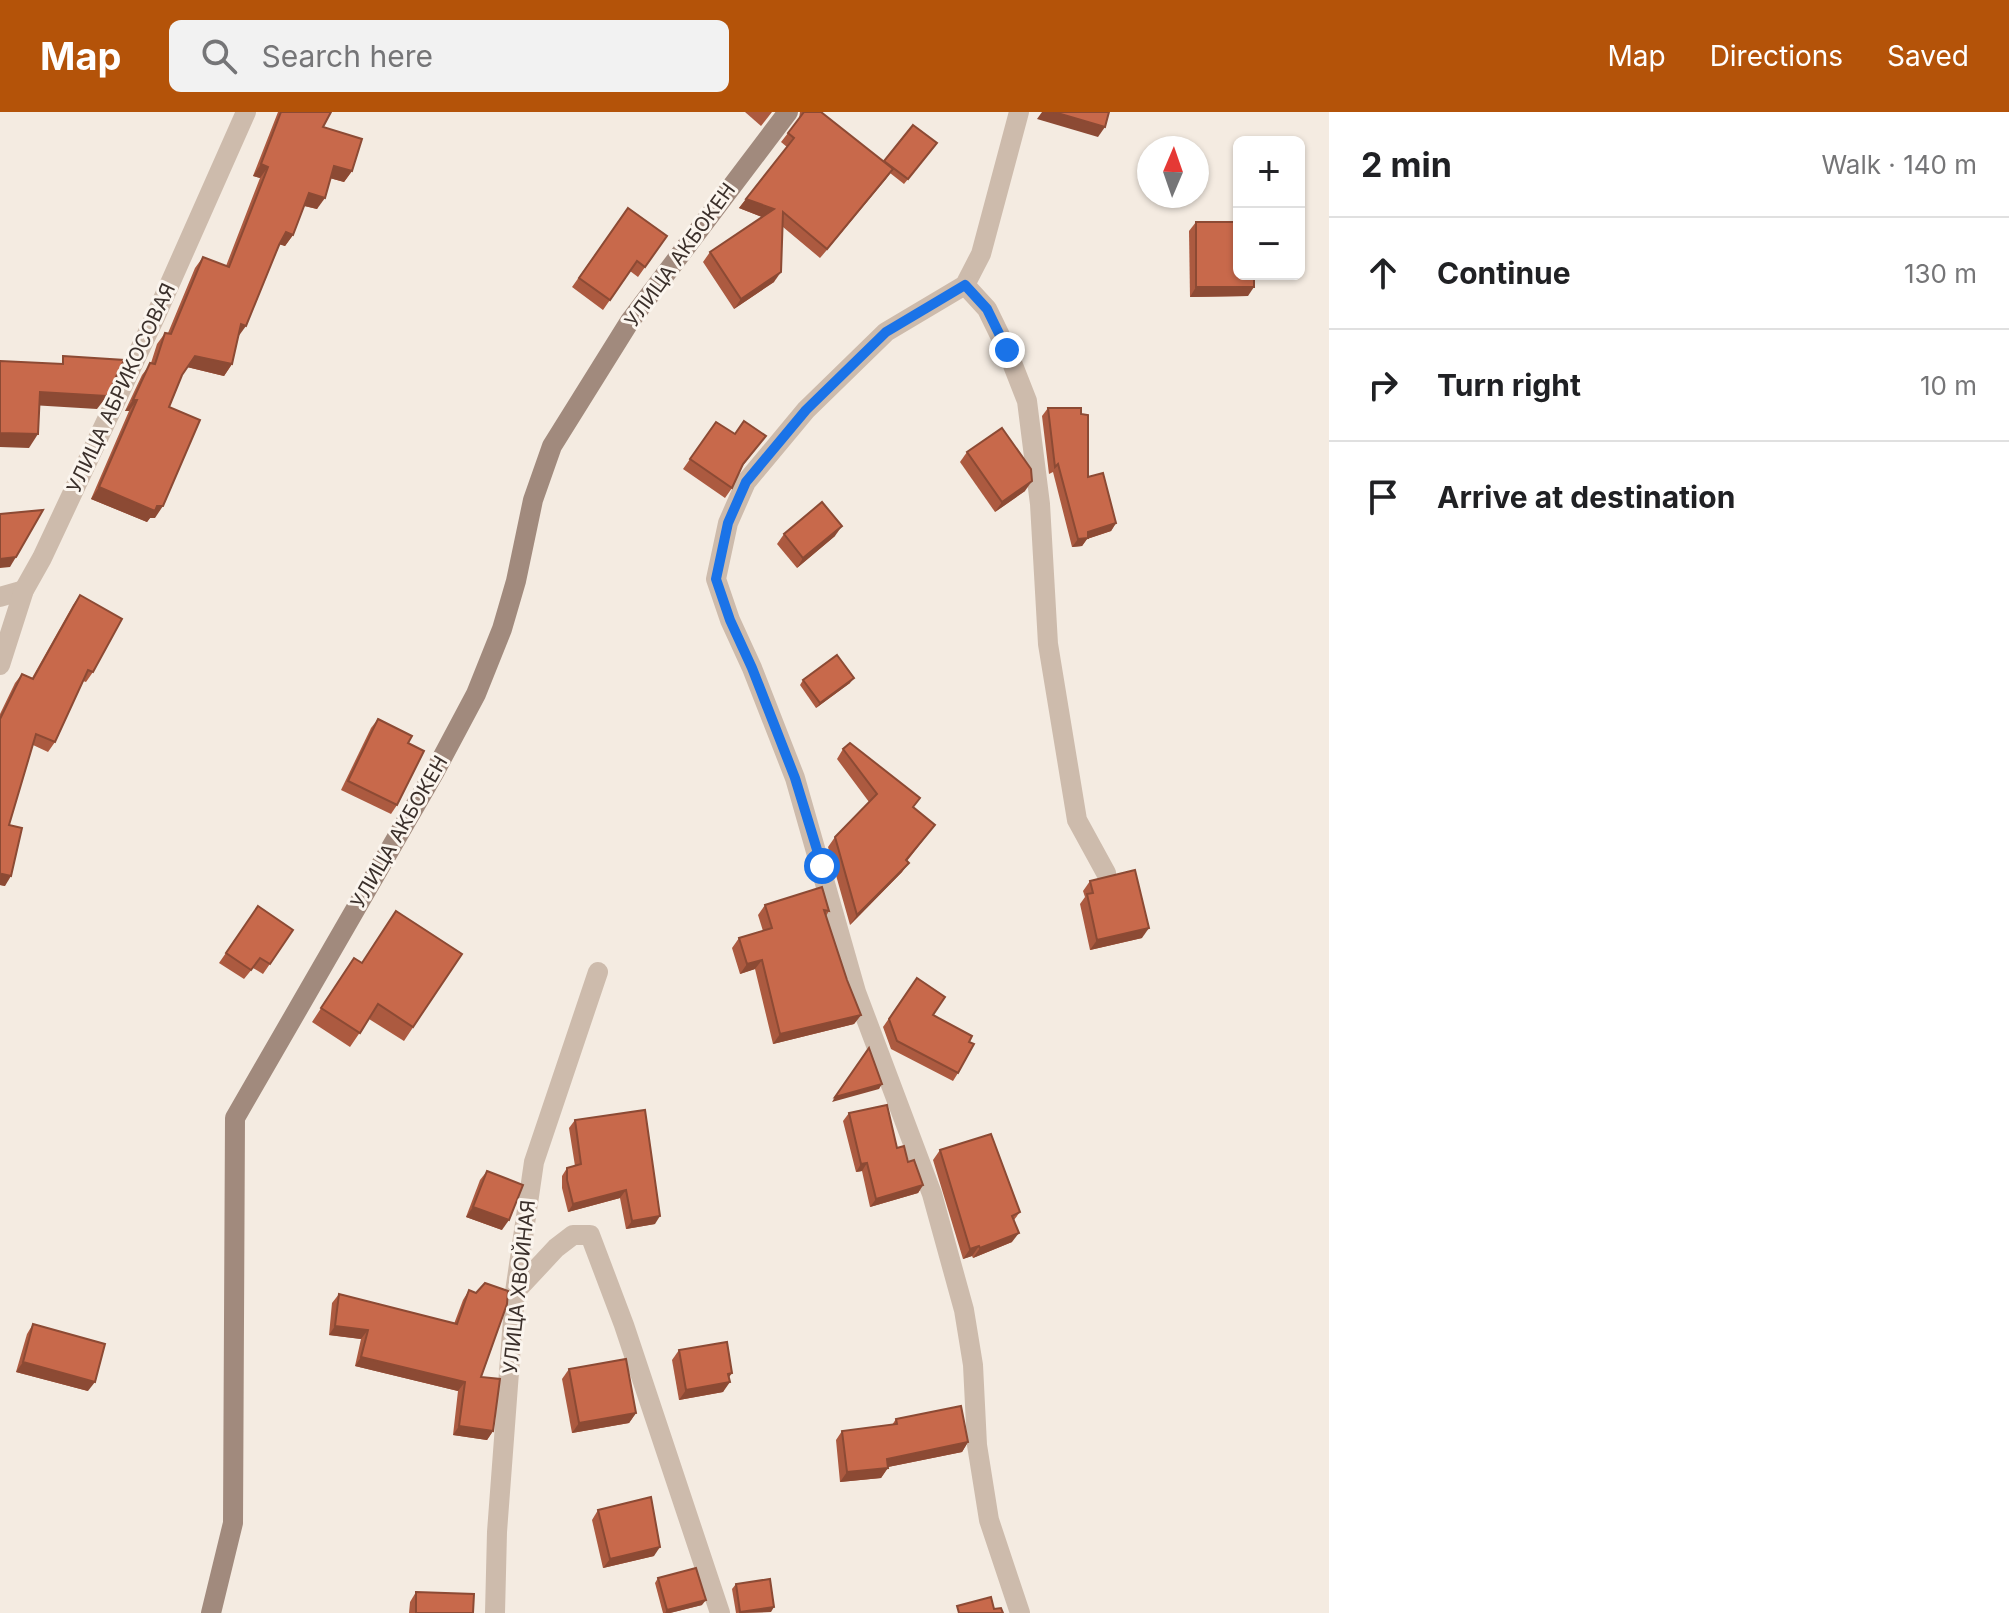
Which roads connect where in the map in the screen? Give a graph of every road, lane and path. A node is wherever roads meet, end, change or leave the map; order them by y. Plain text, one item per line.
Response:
1 (246, 112) edge
2 (788, 112) edge
3 (1019, 112) edge
4 (965, 285) junction
5 (24, 590) junction
6 (0, 597) edge
7 (0, 665) edge
8 (1106, 873) edge
9 (598, 972) dead end
10 (515, 1292) junction
11 (211, 1613) edge
12 (495, 1613) edge
13 (720, 1613) edge
14 (1020, 1613) edge

1 - 5 street, УЛИЦА АБРИКОСОВАЯ
2 - 11 street, УЛИЦА АКБОКЕН
3 - 4 street
4 - 8 street
4 - 14 street
5 - 6 street
5 - 7 street, УЛИЦА АБРИКОСОВАЯ
9 - 10 street, УЛИЦА ХВОЙНАЯ
10 - 12 street, УЛИЦА ХВОЙНАЯ
10 - 13 street

